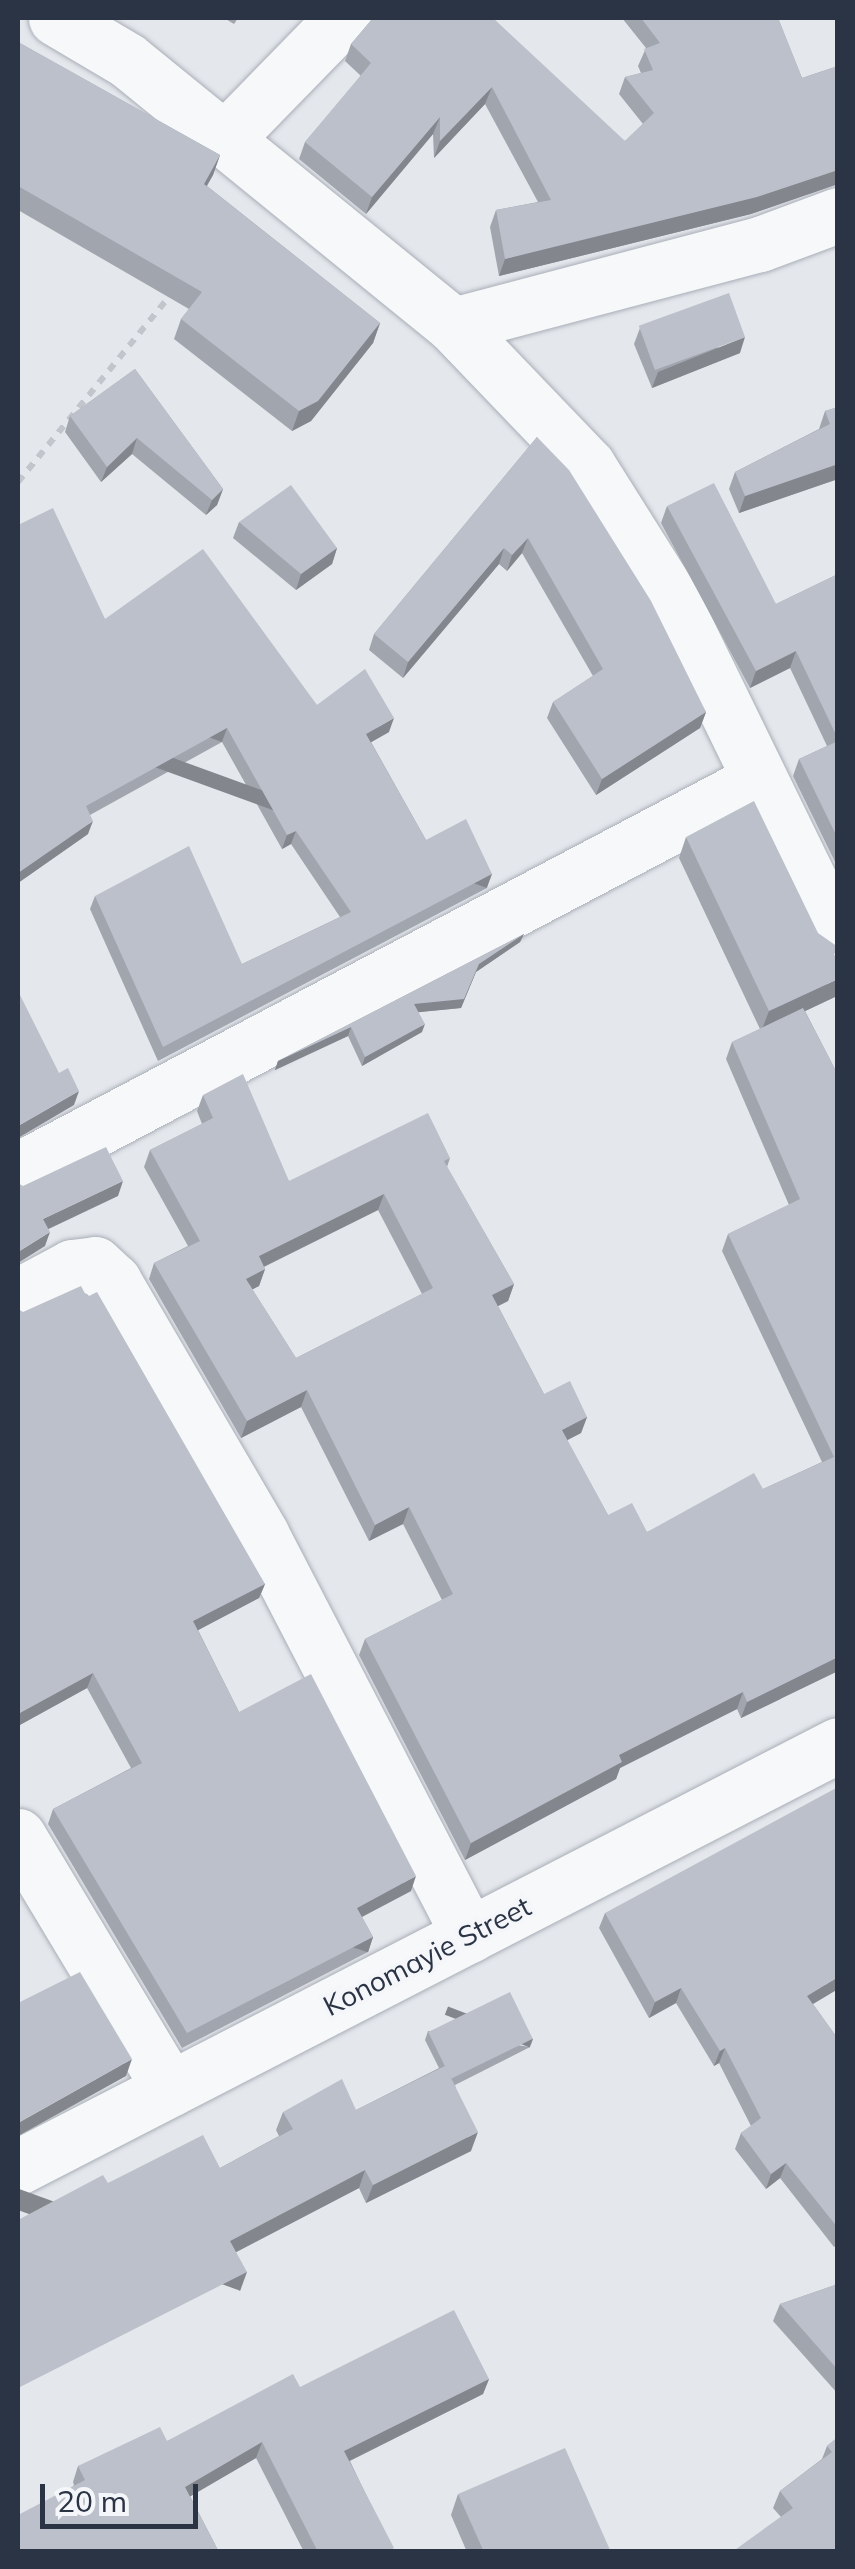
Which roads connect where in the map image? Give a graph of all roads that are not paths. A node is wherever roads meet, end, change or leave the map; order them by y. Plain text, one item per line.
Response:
1 (56, 18) edge
2 (344, 18) edge
3 (225, 139) junction
4 (838, 214) edge
5 (454, 325) junction
6 (759, 780) junction
7 (838, 940) edge
8 (18, 1170) edge
9 (18, 1296) edge
10 (838, 1745) edge
11 (18, 1836) edge
12 (469, 1935) junction
13 (170, 2089) junction
14 (18, 2168) edge

1 - 3 street
2 - 3 street
3 - 5 street
4 - 5 street
5 - 6 street
6 - 7 street
6 - 8 street
9 - 12 street
10 - 12 street, Konomayie Street
11 - 13 street
12 - 13 street, Konomayie Street
13 - 14 street, Konomayie Street

